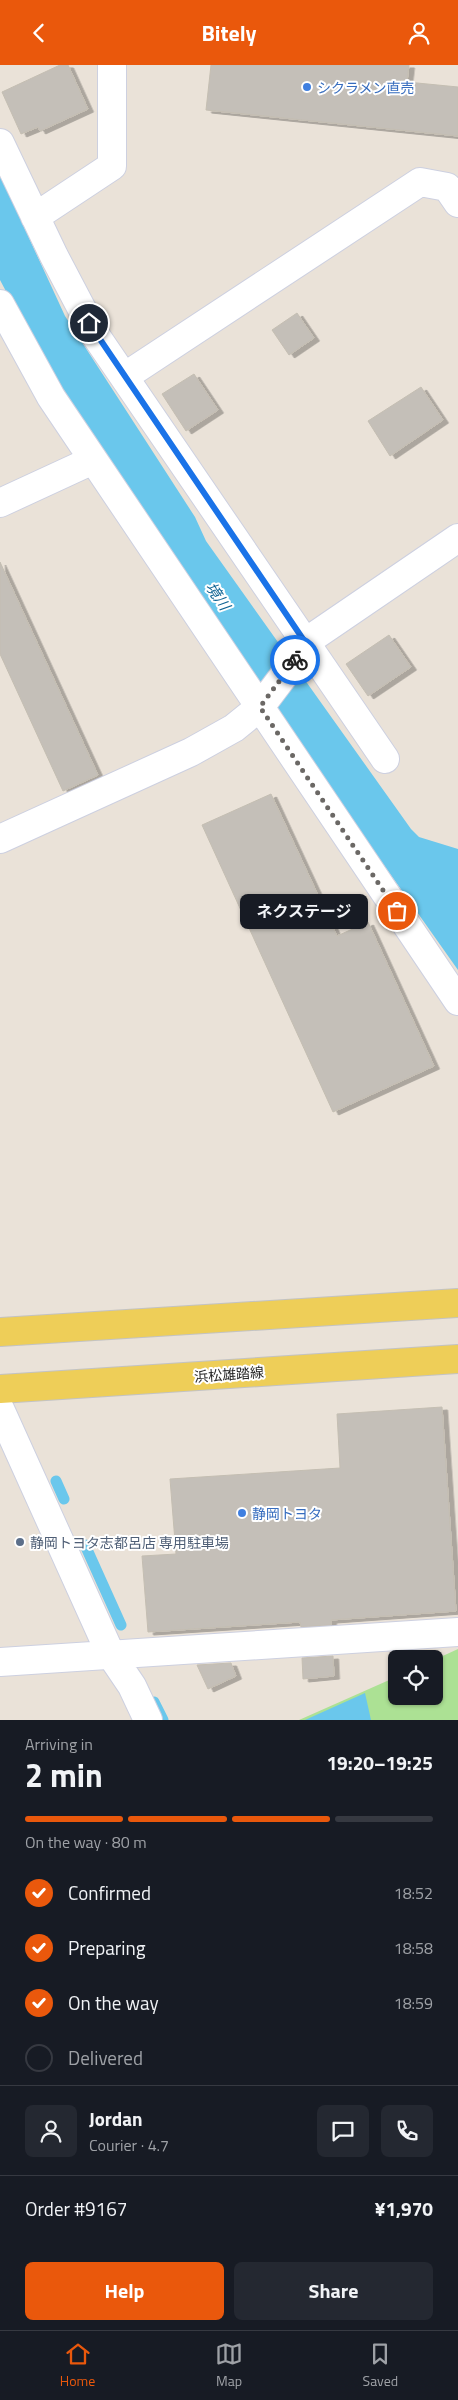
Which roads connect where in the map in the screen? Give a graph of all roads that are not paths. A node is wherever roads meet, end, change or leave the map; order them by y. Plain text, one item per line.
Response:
1 (112, 65) edge
2 (0, 143) edge
3 (458, 203) edge
4 (35, 217) junction
5 (0, 304) edge
6 (124, 377) junction
7 (93, 460) junction
8 (0, 503) edge
9 (458, 539) edge
10 (304, 649) junction
11 (262, 704) junction
12 (385, 759) dead end
13 (0, 839) edge
14 (458, 1001) edge
15 (458, 1303) edge
16 (0, 1332) edge
17 (458, 1359) edge
18 (0, 1389) edge
19 (0, 1409) edge
20 (458, 1632) edge
21 (111, 1655) junction
22 (0, 1662) edge
23 (148, 1720) edge

1 - 4 street
2 - 4 street
3 - 6 street
4 - 6 street
5 - 7 street
6 - 10 street
7 - 8 street
7 - 11 street
9 - 10 street
10 - 11 street
10 - 12 street
11 - 13 street
11 - 14 street
15 - 16 main road
17 - 18 main road, 浜松雄踏線
19 - 21 street
20 - 21 street
21 - 22 street
21 - 23 street

